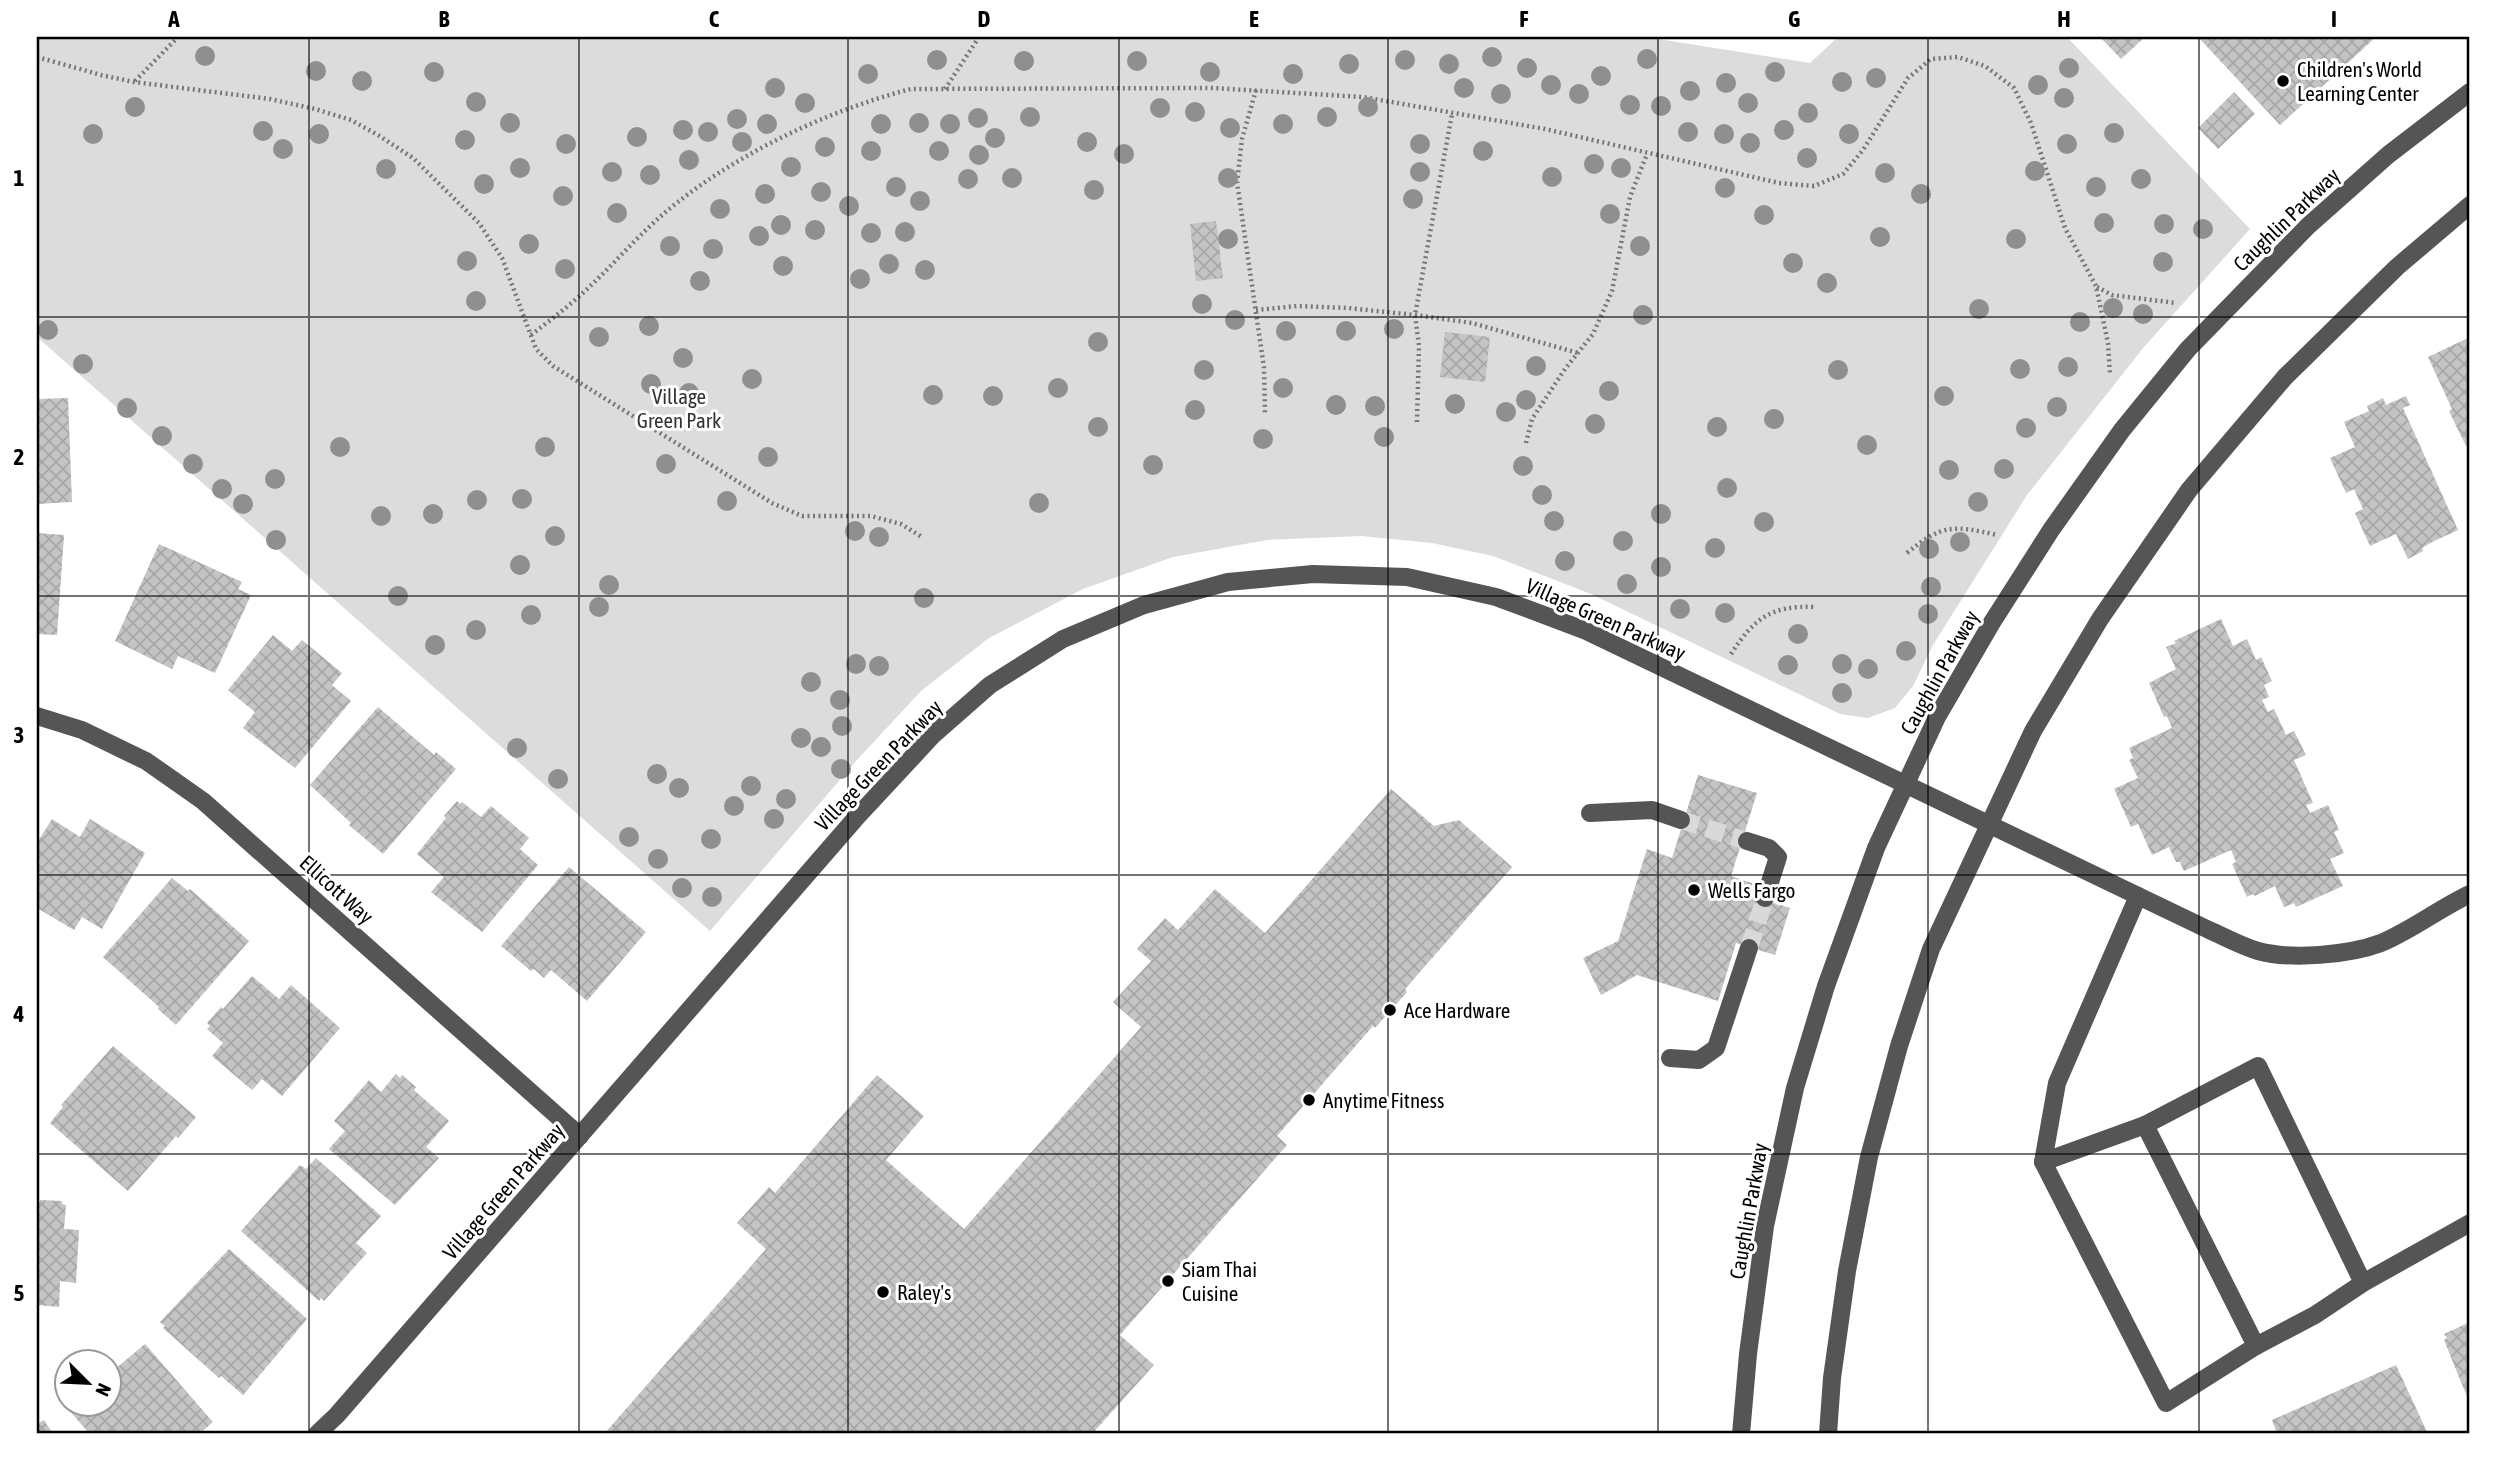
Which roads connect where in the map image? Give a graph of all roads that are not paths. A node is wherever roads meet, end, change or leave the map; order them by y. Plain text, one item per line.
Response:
1 (2470, 92) edge
2 (2470, 205) edge
3 (37, 716) edge
4 (1905, 785) junction
5 (1590, 813) dead end
6 (1681, 820) tunnel mouth
7 (1987, 825) junction
8 (1746, 841) tunnel mouth
9 (2470, 894) edge
10 (2138, 896) junction
11 (1765, 898) tunnel mouth
12 (1749, 948) tunnel mouth
13 (1670, 1058) dead end
14 (2145, 1125) junction
15 (580, 1136) junction
16 (2043, 1161) junction
17 (2470, 1223) edge
18 (2363, 1283) junction
19 (2256, 1346) junction
20 (317, 1434) edge
21 (1741, 1434) edge
22 (1828, 1434) edge

1 - 4 street, Caughlin Parkway
2 - 7 street
3 - 15 street, Ellicott Way
4 - 7 street, Village Green Parkway
4 - 15 street, Village Green Parkway
4 - 21 street, Caughlin Parkway
5 - 6 street
7 - 10 street, Village Green Parkway
7 - 22 street
8 - 11 street
9 - 10 street, Village Green Parkway
10 - 16 street
12 - 13 street
14 - 16 street
14 - 18 street
14 - 19 street
15 - 20 street, Village Green Parkway
16 - 19 street
17 - 18 street
18 - 19 street

